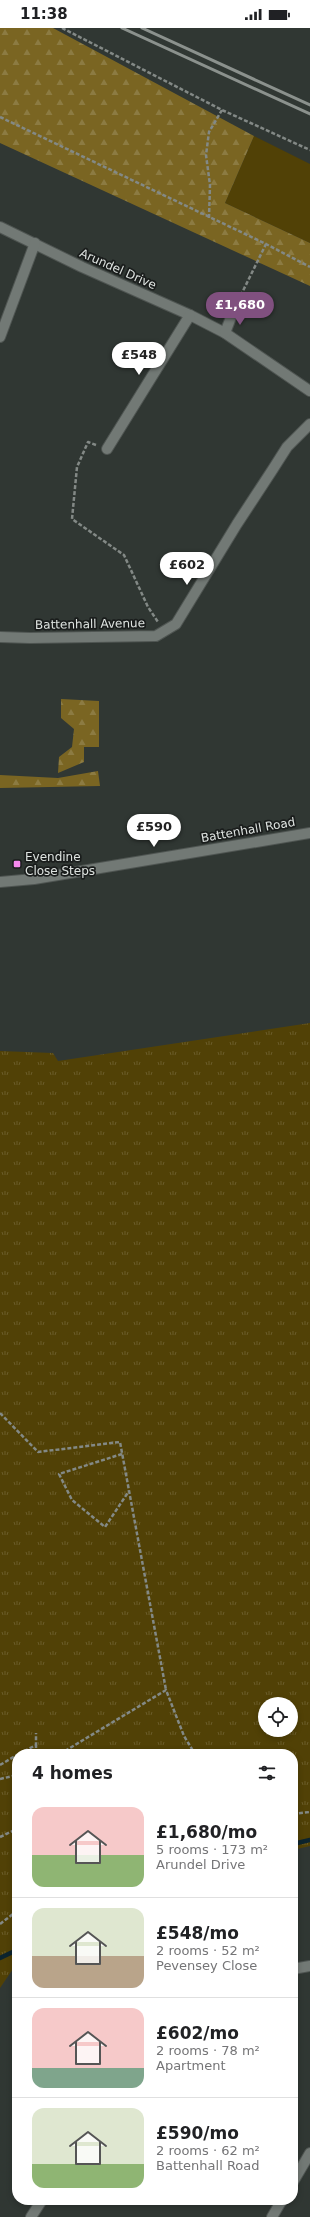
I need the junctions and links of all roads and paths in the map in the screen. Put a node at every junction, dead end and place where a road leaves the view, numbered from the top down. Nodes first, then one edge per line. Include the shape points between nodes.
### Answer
1 (62, 28) edge
2 (222, 110) junction
3 (0, 117) edge
4 (310, 150) edge
5 (210, 218) junction
6 (0, 227) edge
7 (35, 244) junction
8 (266, 244) junction
9 (310, 267) edge
10 (233, 312) joint
11 (190, 315) junction
12 (225, 333) junction
13 (0, 337) edge
14 (310, 391) edge
15 (310, 424) edge
16 (107, 449) joint
17 (156, 636) junction
18 (0, 637) edge
19 (310, 833) edge
20 (0, 882) edge
21 (0, 1413) edge
22 (122, 1454) junction
23 (129, 1491) junction
24 (166, 1690) junction
25 (36, 1733) dead end
26 (36, 1745) junction
27 (28, 1749) edge
28 (36, 1749) edge
29 (68, 1749) edge
30 (191, 1749) edge
31 (12, 1758) edge
32 (0, 1765) edge
33 (12, 1776) edge
34 (0, 1778) edge
35 (310, 1812) edge
36 (298, 1813) edge
37 (12, 1831) edge
38 (0, 1837) edge
39 (12, 1915) edge
40 (0, 1924) edge
41 (310, 1966) edge
42 (298, 1968) edge
43 (310, 2153) edge
44 (298, 2173) edge
45 (39, 2205) edge
46 (279, 2205) edge
47 (31, 2217) edge
48 (272, 2217) edge

1 - 2 path
2 - 4 path
2 - 5 path via 209,132 206,155 210,185
3 - 5 path
5 - 8 path
6 - 7 street, Arundel Drive
7 - 11 street, Arundel Drive
7 - 13 street
8 - 9 path
8 - 10 path
10 - 12 street
11 - 12 street, Arundel Drive
11 - 16 street
12 - 14 street, Arundel Drive
15 - 17 street, Battenhall Avenue via 287,447 176,624
16 - 17 path via 88,442 77,467 72,519 124,555 148,607 158,621
17 - 18 street, Battenhall Avenue
19 - 20 street, Battenhall Road via 34,879
21 - 22 path via 38,1452 120,1442
22 - 23 path
22 - 23 path via 59,1474 72,1500 104,1527
23 - 24 path
24 - 29 path
24 - 30 path
25 - 26 path
26 - 27 path
26 - 28 path
31 - 32 path
33 - 34 path
35 - 36 path
37 - 38 path
39 - 40 path
41 - 42 street
43 - 44 street
45 - 47 street
46 - 48 street

